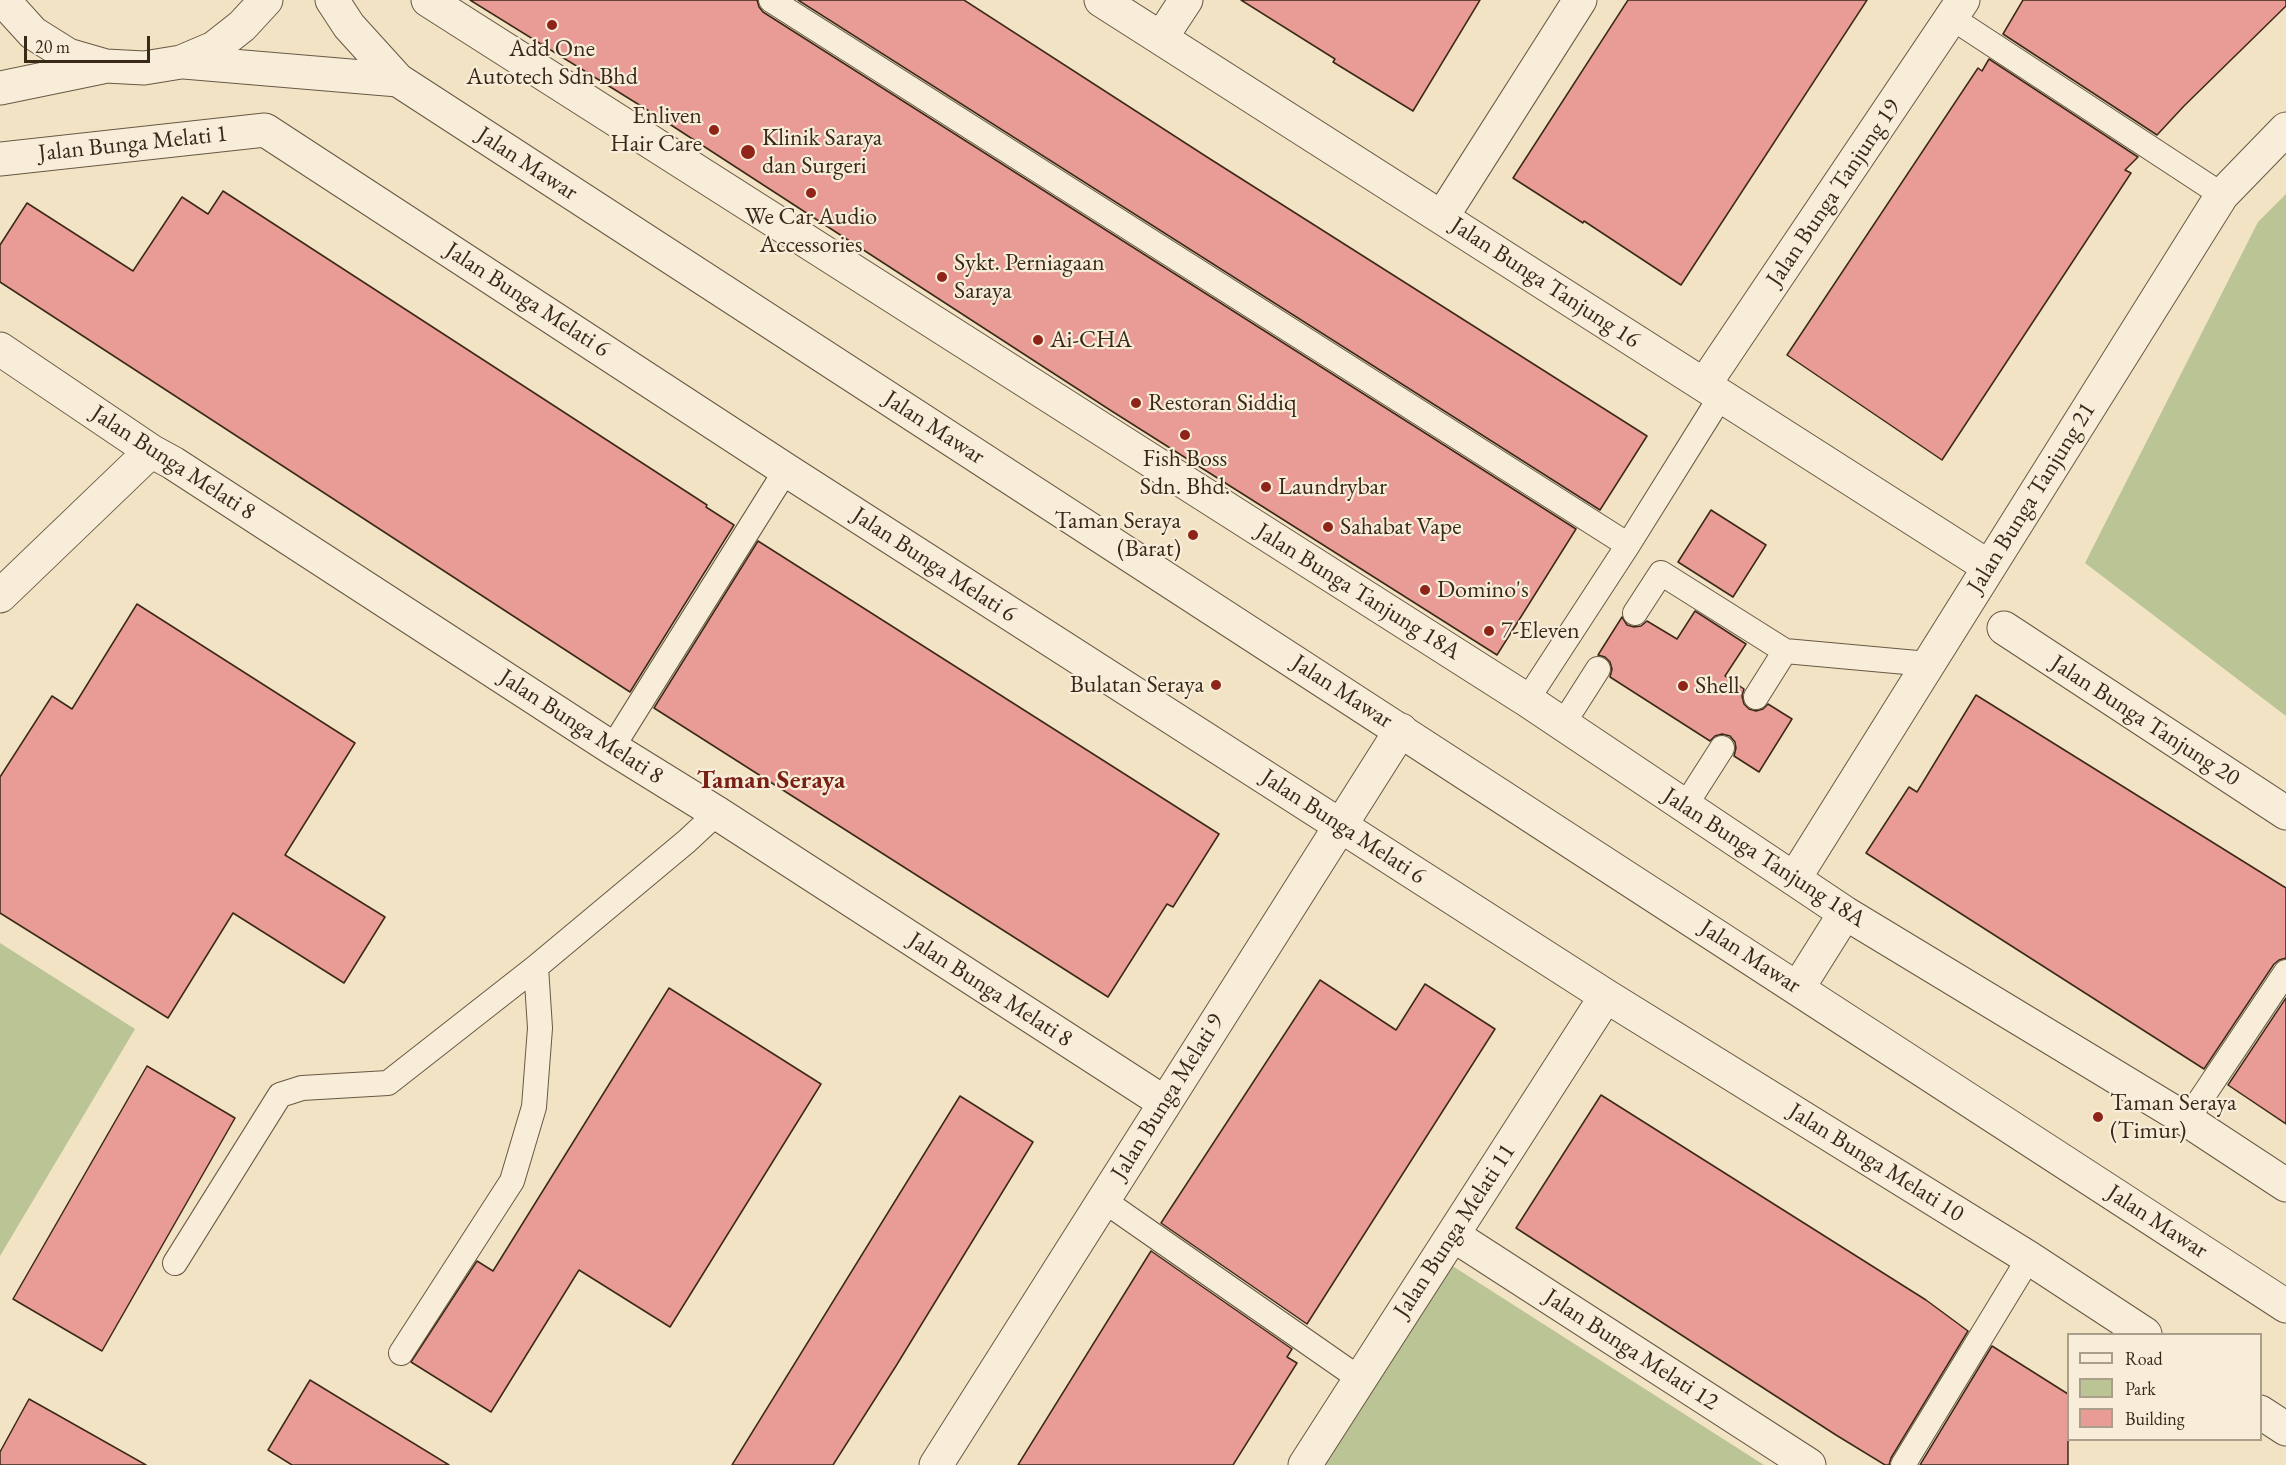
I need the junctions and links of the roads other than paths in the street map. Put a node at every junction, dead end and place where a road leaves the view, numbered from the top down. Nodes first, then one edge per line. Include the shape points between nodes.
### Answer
1 (3, 0) edge
2 (266, 0) edge
3 (332, 0) edge
4 (428, 0) edge
5 (771, 0) edge
6 (1101, 0) edge
7 (1186, 0) edge
8 (1580, 0) edge
9 (1957, 9) edge
10 (1161, 38) junction
11 (181, 62) junction
12 (106, 66) junction
13 (398, 80) junction
14 (0, 88) edge
15 (266, 129) joint
16 (2286, 129) edge
17 (0, 159) edge
18 (2222, 195) junction
19 (1442, 218) junction
20 (0, 349) edge
21 (1713, 390) junction
22 (152, 451) junction
23 (786, 470) junction
24 (1628, 545) junction
25 (1989, 567) junction
26 (0, 596) edge
27 (1635, 613) dead end
28 (2004, 628) dead end
29 (1785, 651) junction
30 (1928, 664) junction
31 (1598, 669) dead end
32 (1756, 697) dead end
33 (1527, 700) junction
34 (1563, 724) junction
35 (1401, 730) junction
36 (612, 748) junction
37 (1722, 748) dead end
38 (1685, 806) junction
39 (717, 813) junction
40 (2286, 813) edge
41 (1341, 825) junction
42 (1794, 879) junction
43 (1845, 913) junction
44 (536, 967) junction
45 (2286, 972) edge
46 (1798, 988) junction
47 (1606, 996) junction
48 (1165, 1104) junction
49 (2187, 1120) junction
50 (2286, 1185) edge
51 (1103, 1200) junction
52 (1453, 1234) junction
53 (2029, 1258) junction
54 (175, 1263) dead end
55 (2286, 1306) edge
56 (2142, 1333) edge
57 (401, 1353) dead end
58 (1360, 1379) junction
59 (2262, 1413) edge
60 (2286, 1428) edge
61 (936, 1465) edge
62 (1305, 1465) edge
63 (1809, 1465) edge
64 (1903, 1465) edge

1 - 12 street via 33,33 68,55
2 - 11 street via 242,27 214,48
3 - 13 street, Jalan Mawar via 349,26
4 - 33 street, Jalan Bunga Tanjung 18A
5 - 24 lane
6 - 10 street, Jalan Bunga Tanjung 16
7 - 10 street
8 - 19 street
9 - 18 lane
9 - 21 street, Jalan Bunga Tanjung 19
10 - 19 street, Jalan Bunga Tanjung 16
11 - 12 street via 144,68
11 - 13 street, Jalan Mawar
12 - 14 street
13 - 35 street, Jalan Mawar
15 - 17 street, Jalan Bunga Melati 1
15 - 23 street, Jalan Bunga Melati 6
16 - 18 street, Jalan Bunga Tanjung 21
18 - 25 street, Jalan Bunga Tanjung 21
19 - 21 street, Jalan Bunga Tanjung 16
20 - 22 street, Jalan Bunga Melati 8
21 - 24 lane
21 - 25 street, Jalan Bunga Tanjung 16
22 - 26 street
22 - 36 street, Jalan Bunga Melati 8
23 - 36 lane
23 - 41 street, Jalan Bunga Melati 6
24 - 33 lane
25 - 30 street, Jalan Bunga Tanjung 21
27 - 29 lane via 1660,573
28 - 40 street, Jalan Bunga Tanjung 20
29 - 30 lane
29 - 32 lane
30 - 42 street, Jalan Bunga Tanjung 21
31 - 34 lane
33 - 34 street, Jalan Bunga Tanjung 18A
34 - 38 street, Jalan Bunga Tanjung 18A
35 - 41 street, Jalan Bunga Melati 9
35 - 46 street, Jalan Mawar
36 - 39 street, Jalan Bunga Melati 8
37 - 38 lane
38 - 42 street, Jalan Bunga Tanjung 18A
39 - 44 lane
39 - 48 street, Jalan Bunga Melati 8
41 - 47 street, Jalan Bunga Melati 6
41 - 48 street, Jalan Bunga Melati 9
42 - 43 street, Jalan Bunga Tanjung 18A
43 - 46 street
43 - 49 street, Jalan Bunga Tanjung 18A
44 - 54 lane via 388,1083 302,1088 280,1095
44 - 57 lane via 540,1028 534,1107 512,1181
45 - 49 lane
46 - 55 street, Jalan Mawar
47 - 52 street, Jalan Bunga Melati 11
47 - 53 street, Jalan Bunga Melati 10
48 - 51 street, Jalan Bunga Melati 9
49 - 50 street, Jalan Bunga Tanjung 18A
51 - 58 lane
51 - 61 street, Jalan Bunga Melati 9
52 - 58 street, Jalan Bunga Melati 11
52 - 63 street, Jalan Bunga Melati 12
53 - 56 street, Jalan Bunga Melati 10
53 - 64 lane
58 - 62 street, Jalan Bunga Melati 11
59 - 60 street

